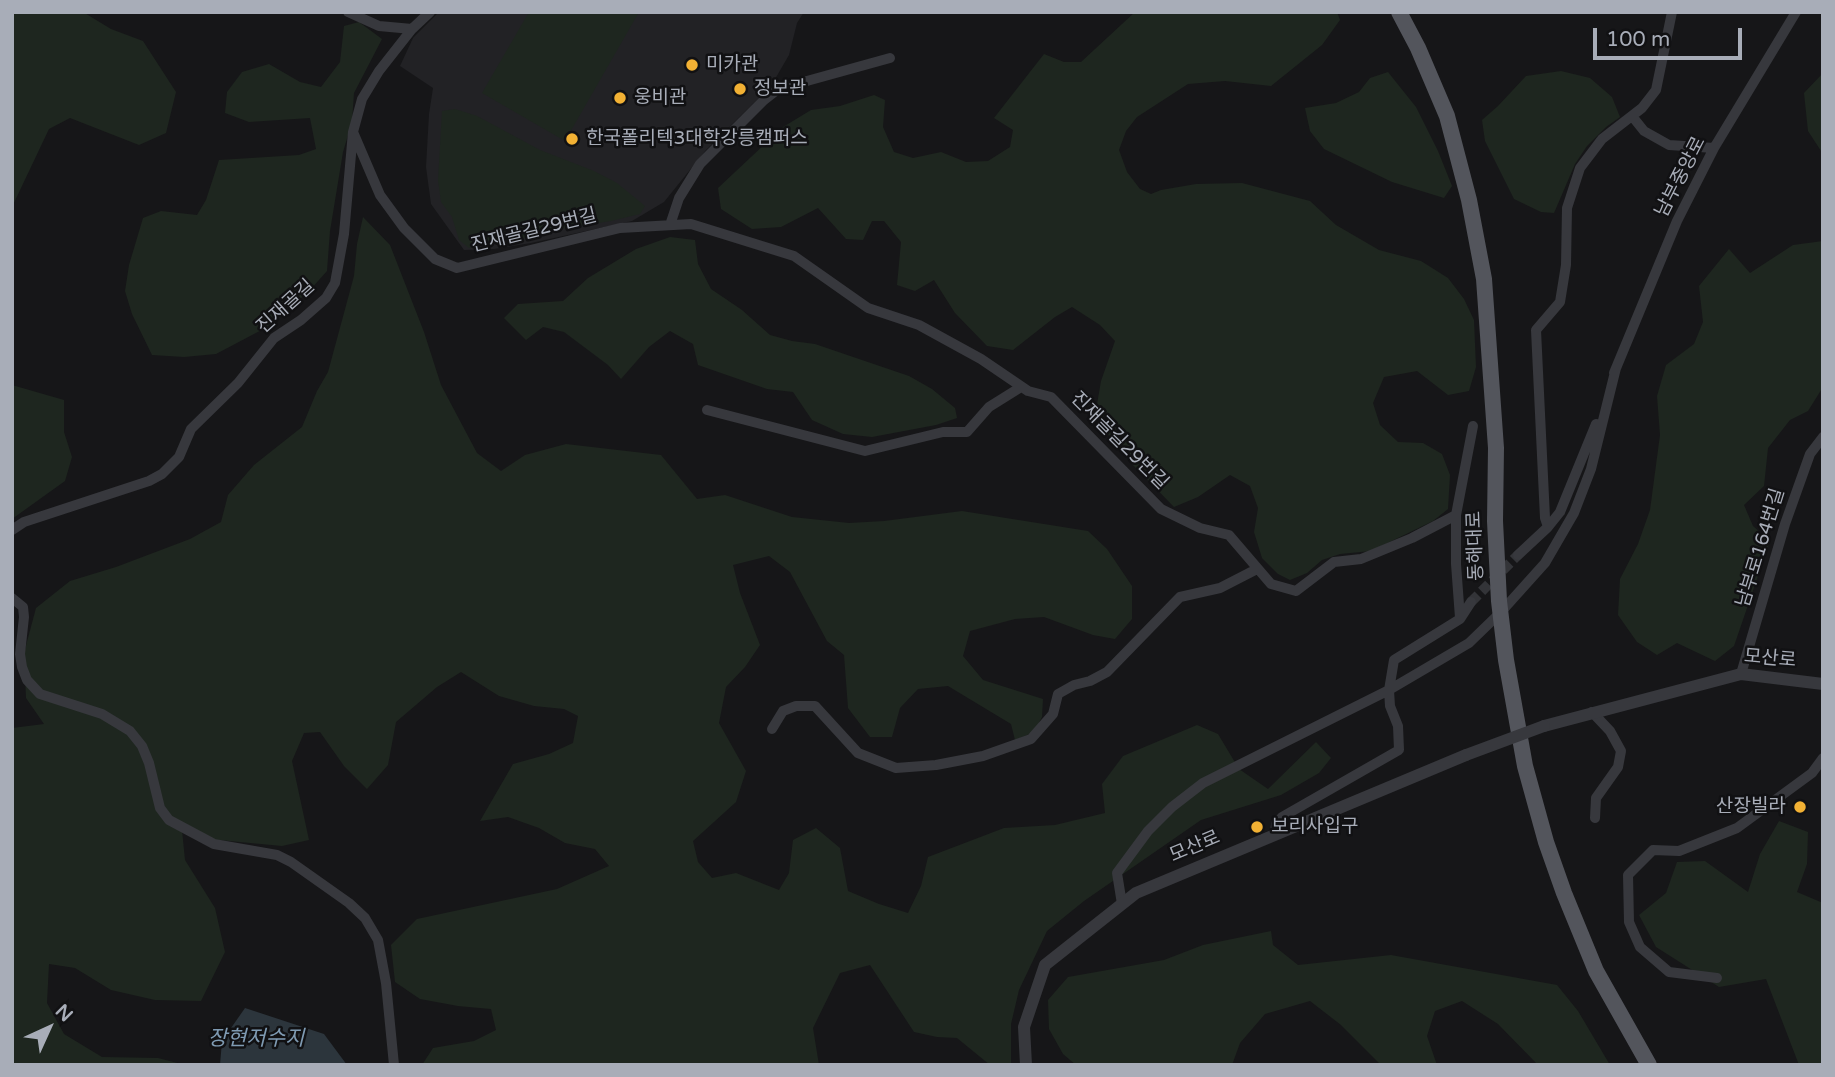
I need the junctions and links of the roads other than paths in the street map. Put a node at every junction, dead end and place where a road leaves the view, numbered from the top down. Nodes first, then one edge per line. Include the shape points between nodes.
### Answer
1 (348, 12) edge
2 (430, 12) edge
3 (1399, 12) edge
4 (1672, 12) edge
5 (1796, 12) edge
6 (412, 29) junction
7 (890, 58) dead end
8 (1632, 116) junction
9 (353, 132) junction
10 (1714, 148) junction
11 (670, 225) junction
12 (1616, 368) junction
13 (1021, 387) junction
14 (707, 410) dead end
15 (1473, 426) dead end
16 (1823, 437) edge
17 (1456, 515) junction
18 (1548, 527) junction
19 (12, 530) edge
20 (1518, 555) tunnel mouth
21 (1257, 569) junction
22 (12, 598) edge
23 (1471, 602) tunnel mouth
24 (1501, 612) junction
25 (1460, 619) junction
26 (1741, 674) junction
27 (1823, 684) edge
28 (1389, 690) junction
29 (1592, 712) junction
30 (772, 729) dead end
31 (1823, 758) edge
32 (1595, 818) dead end
33 (1275, 833) junction
34 (1122, 904) junction
35 (1717, 978) dead end
36 (394, 1065) edge
37 (1026, 1065) edge
38 (1649, 1065) edge

1 - 6 street via 379,26
2 - 6 street, 진재골길
3 - 24 main road, 동해대로 via 1447,116 1485,279
4 - 8 street via 1656,90
5 - 10 street, 남부중앙로
6 - 9 street, 진재골길 via 362,99
7 - 11 street via 778,89 700,164 679,198
8 - 10 street via 1644,131 1669,145
8 - 18 street via 1602,139 1580,168 1567,208 1560,302 1536,330
9 - 11 street, 진재골길29번길 via 380,195 404,228 435,259 457,268 620,228
9 - 19 street, 진재골길 via 344,234 335,283 326,298 274,338 238,383 191,429 179,457 162,474
10 - 12 street, 남부중앙로 via 1677,221
11 - 13 street, 진재골길29번길 via 691,224 794,256 868,308 919,325
12 - 18 street, 남부중앙로 via 1560,512
12 - 24 street, 남부중앙로 via 1591,469 1574,513 1545,563
13 - 14 street via 989,408 967,432 943,432 865,451
13 - 21 street, 진재골길29번길 via 1051,397 1161,509 1200,528 1229,535
15 - 17 street
16 - 26 street, 남부로164번길 via 1810,454 1785,524
17 - 21 street, 진재골길29번길 via 1361,559 1334,562 1296,591 1271,584
17 - 25 street
18 - 20 street, 남부중앙로
21 - 30 street via 1220,588 1180,597 1107,672 1058,694 1054,714 1031,740 983,756 896,768 858,754 815,706 783,711
22 - 36 street via 23,607 20,653 27,680 40,694 102,714 130,731 142,746 160,808 169,820 214,844 277,855 349,902 365,918 378,940
23 - 25 street
24 - 28 street, 남부중앙로 via 1469,643
24 - 38 main road, 동해대로 via 1525,766 1546,842 1596,971
25 - 28 street via 1394,660
26 - 27 street, 모산로
26 - 29 street, 모산로
28 - 33 street via 1399,750 1282,817
28 - 34 street, 남부중앙로 via 1203,783 1172,807 1117,873
29 - 32 street via 1621,751 1618,767 1596,798
29 - 33 street, 모산로, bridge via 1466,755
31 - 35 street via 1812,773 1737,828 1679,851 1653,850 1628,875 1629,922 1640,947 1669,972
33 - 34 street, 모산로 via 1136,893
34 - 37 street, 모산로 via 1045,965 1024,1027

